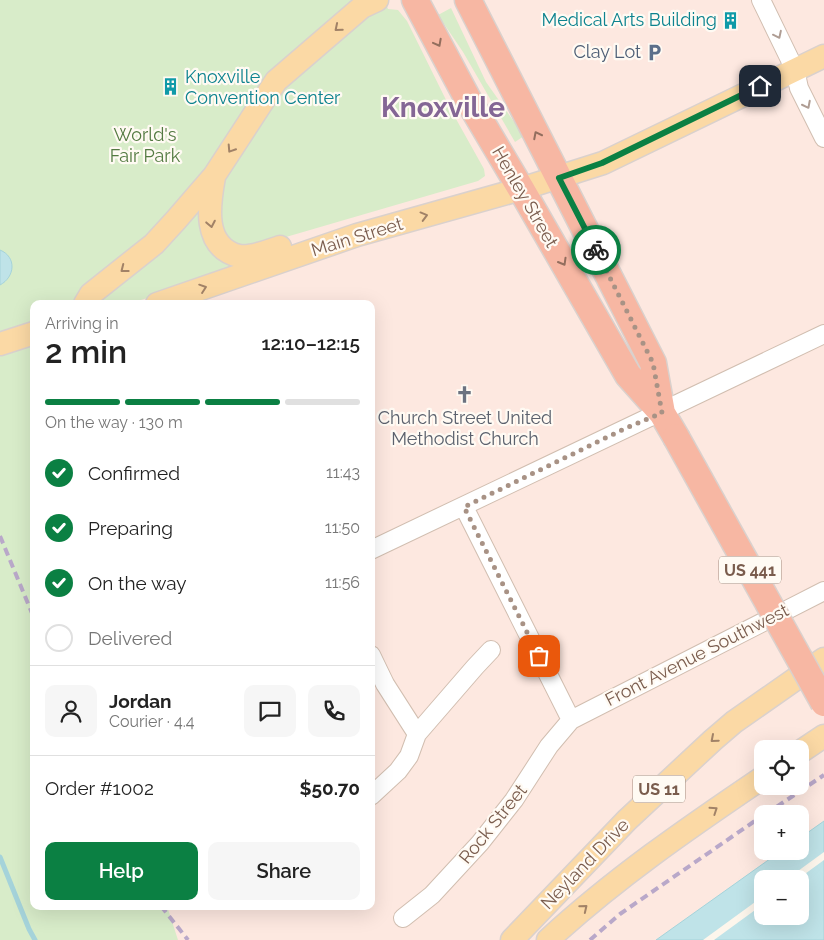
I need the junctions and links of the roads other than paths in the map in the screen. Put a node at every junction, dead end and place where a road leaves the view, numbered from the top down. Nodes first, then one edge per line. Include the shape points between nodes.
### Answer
1 (377, 0) edge
2 (415, 0) edge
3 (468, 0) edge
4 (761, 0) edge
5 (824, 56) edge
6 (794, 70) junction
7 (824, 138) edge
8 (214, 176) junction
9 (559, 178) junction
10 (521, 190) junction
11 (357, 235) junction
12 (87, 300) edge
13 (169, 300) edge
14 (30, 334) edge
15 (824, 334) edge
16 (0, 344) edge
17 (662, 413) junction
18 (464, 507) junction
19 (375, 548) edge
20 (824, 591) edge
21 (824, 641) edge
22 (491, 650) dead end
23 (824, 659) edge
24 (375, 663) edge
25 (824, 703) edge
26 (571, 720) junction
27 (734, 722) junction
28 (417, 734) junction
29 (824, 736) edge
30 (809, 746) edge
31 (754, 783) edge
32 (375, 792) edge
33 (403, 918) dead end
34 (512, 940) edge
35 (548, 940) edge

1 -> 8 main road via 362,7 276,81
2 -> 10 highway, Henley Street
9 -> 3 highway, Henley Street / US 441
4 -> 6 street
5 - 6 main road, Main Street
6 -> 7 street via 799,88
6 - 9 main road, Main Street via 602,163
8 -> 11 main road via 209,204 210,227 223,248 240,256 324,235
8 -> 12 main road via 154,244
9 - 10 main road, Main Street
9 - 17 highway, Henley Street / US 441 via 653,363
11 -> 10 main road, Main Street
10 -> 17 highway, Henley Street via 628,375
13 -> 11 main road, Main Street
14 - 16 main road
15 - 17 street
17 - 18 street
17 - 25 highway, Henley Street / US 441, bridge
18 - 19 street
18 - 26 street
20 - 26 street, Front Avenue Southwest
21 - 27 main road via 774,678
22 - 28 street
23 - 27 main road, Neyland Drive / US 11
24 - 28 street
26 - 33 street, Rock Street via 480,843 432,895
27 -> 34 main road, Neyland Drive / US 11 via 627,820
28 - 32 street via 398,771
29 - 30 main road
35 -> 31 main road, Neyland Drive / US 11 via 640,863

